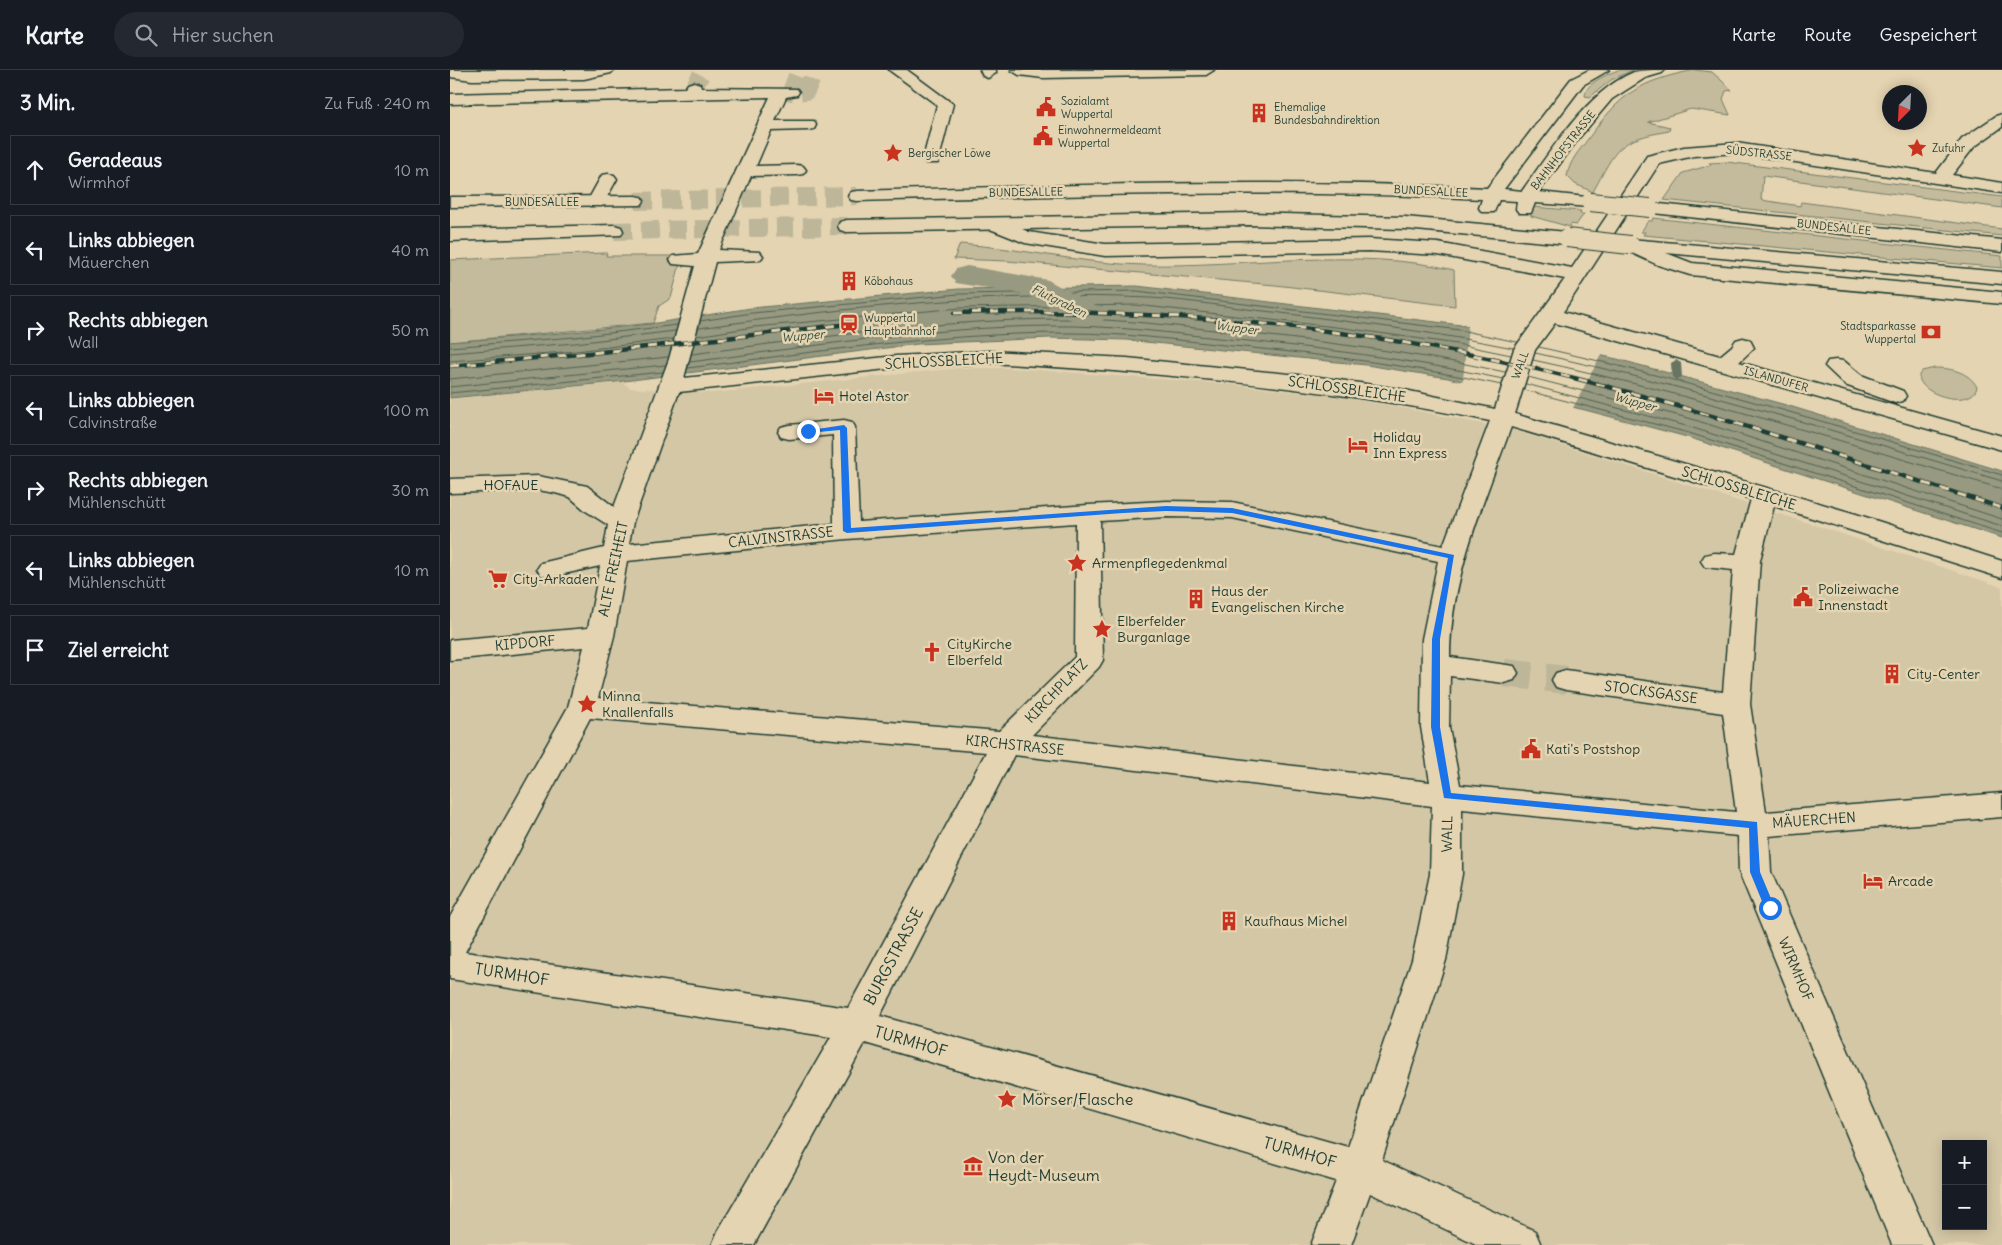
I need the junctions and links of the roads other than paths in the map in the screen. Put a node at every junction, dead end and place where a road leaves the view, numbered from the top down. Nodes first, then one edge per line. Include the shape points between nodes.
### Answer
1 (606, 70) edge
2 (897, 70) edge
3 (1019, 70) edge
4 (1206, 70) edge
5 (1601, 70) edge
6 (1657, 70) edge
7 (450, 72) edge
8 (456, 98) edge
9 (2002, 119) edge
10 (808, 125) dead end
11 (765, 126) junction
12 (1982, 134) junction
13 (2002, 134) edge
14 (2002, 141) edge
15 (1968, 143) junction
16 (932, 159) dead end
17 (797, 170) dead end
18 (745, 171) junction
19 (1941, 178) junction
20 (608, 179) dead end
21 (2002, 188) edge
22 (1492, 194) junction
23 (857, 196) tunnel mouth
24 (1527, 196) junction
25 (635, 200) tunnel mouth
26 (450, 202) edge
27 (596, 202) junction
28 (992, 223) junction
29 (848, 226) tunnel mouth
30 (1484, 230) junction
31 (614, 231) tunnel mouth
32 (1521, 233) junction
33 (450, 235) edge
34 (1630, 245) junction
35 (2002, 246) edge
36 (753, 256) dead end
37 (706, 258) junction
38 (680, 260) dead end
39 (1578, 274) junction
40 (2002, 278) edge
41 (2002, 298) edge
42 (1546, 321) junction
43 (1742, 344) dead end
44 (1723, 364) junction
45 (1836, 366) dead end
46 (671, 384) junction
47 (1504, 412) junction
48 (789, 432) dead end
49 (1994, 441) edge
50 (450, 486) edge
51 (1764, 495) junction
52 (1088, 513) junction
53 (621, 522) junction
54 (847, 531) junction
55 (615, 554) junction
56 (1452, 556) junction
57 (1747, 560) junction
58 (1714, 561) dead end
59 (550, 569) dead end
60 (2002, 570) edge
61 (600, 636) junction
62 (450, 650) edge
63 (1436, 665) junction
64 (1504, 674) tunnel mouth
65 (1566, 680) tunnel mouth
66 (1736, 704) junction
67 (582, 707) junction
68 (1006, 743) junction
69 (1447, 796) junction
70 (2002, 805) edge
71 (1753, 825) junction
72 (450, 948) edge
73 (450, 964) edge
74 (857, 1025) junction
75 (1360, 1169) junction
76 (732, 1245) edge
77 (1331, 1245) edge
78 (1521, 1245) edge
79 (1912, 1245) edge

1 - 7 street via 584,74 472,75
2 - 16 street via 945,104
3 - 4 street via 1043,73
5 - 22 street via 1577,82
6 - 24 street, BAHNHOFSTRASSE via 1639,75 1606,96 1572,134
8 - 11 street, ALTE FREIHEIT via 692,90 785,92
9 - 12 street
10 - 11 street
11 - 18 street, ALTE FREIHEIT
12 - 13 street
12 - 15 street
14 - 15 street
15 - 19 street
17 - 18 street
18 - 37 street, ALTE FREIHEIT
19 - 21 street, SÜDSTRASSE
19 - 39 street, SÜDSTRASSE via 1736,148 1679,151 1653,160
20 - 27 street
22 - 23 street, BUNDESALLEE via 1369,187 1237,186
22 - 24 street, BUNDESALLEE
22 - 30 street
24 - 32 street, BAHNHOFSTRASSE
24 - 35 street, BUNDESALLEE, bridge
25 - 27 street, BUNDESALLEE
26 - 27 street, BUNDESALLEE
28 - 29 street
28 - 30 street via 1249,219 1405,223
28 - 39 street via 1025,237 1105,250 1388,246 1475,254
30 - 32 street
31 - 33 street
32 - 34 street, bridge
34 - 40 street
34 - 41 street via 1690,269
36 - 37 street
37 - 38 street
37 - 46 street, ALTE FREIHEIT
39 - 42 street
42 - 44 street, ISLANDUFER
42 - 47 street, WALL via 1525,349
43 - 44 street via 1743,348
44 - 49 street, ISLANDUFER
45 - 49 street via 1853,380 1945,413
46 - 47 street, SCHLOSSBLEICHE via 896,362 1033,358 1127,364 1319,384
46 - 53 street, ALTE FREIHEIT
47 - 51 street, SCHLOSSBLEICHE
47 - 56 street, WALL
48 - 54 street via 844,428
50 - 53 street, HOFAUE via 538,483 555,486 578,491
51 - 57 street, WIRMHOF
51 - 60 street, SCHLOSSBLEICHE
52 - 54 street, CALVINSTRASSE
52 - 56 street, CALVINSTRASSE via 1232,510
52 - 68 street, KIRCHPLATZ via 1089,660
53 - 55 street, ALTE FREIHEIT
54 - 55 street, CALVINSTRASSE
55 - 59 street, CALVINSTRASSE
55 - 61 street, ALTE FREIHEIT
56 - 63 street, WALL via 1436,639
57 - 58 street
57 - 66 street, WIRMHOF
61 - 62 street, KIPDORF
61 - 67 street, ALTE FREIHEIT
63 - 64 street
63 - 69 street, WALL via 1435,727
65 - 66 street, STOCKSGASSE
66 - 71 street, WIRMHOF
67 - 68 street, KIRCHSTRASSE
67 - 72 street, ALTE FREIHEIT
68 - 69 street, KIRCHSTRASSE
68 - 74 street, BURGSTRASSE
69 - 71 street, MÄUERCHEN
69 - 75 street, WALL via 1446,874 1430,960
70 - 71 street, MÄUERCHEN
71 - 79 street, WIRMHOF via 1755,872
73 - 74 street, TURMHOF
74 - 75 street, TURMHOF
74 - 76 street, BURGSTRASSE
75 - 77 street, WALL
75 - 78 street, TURMHOF

